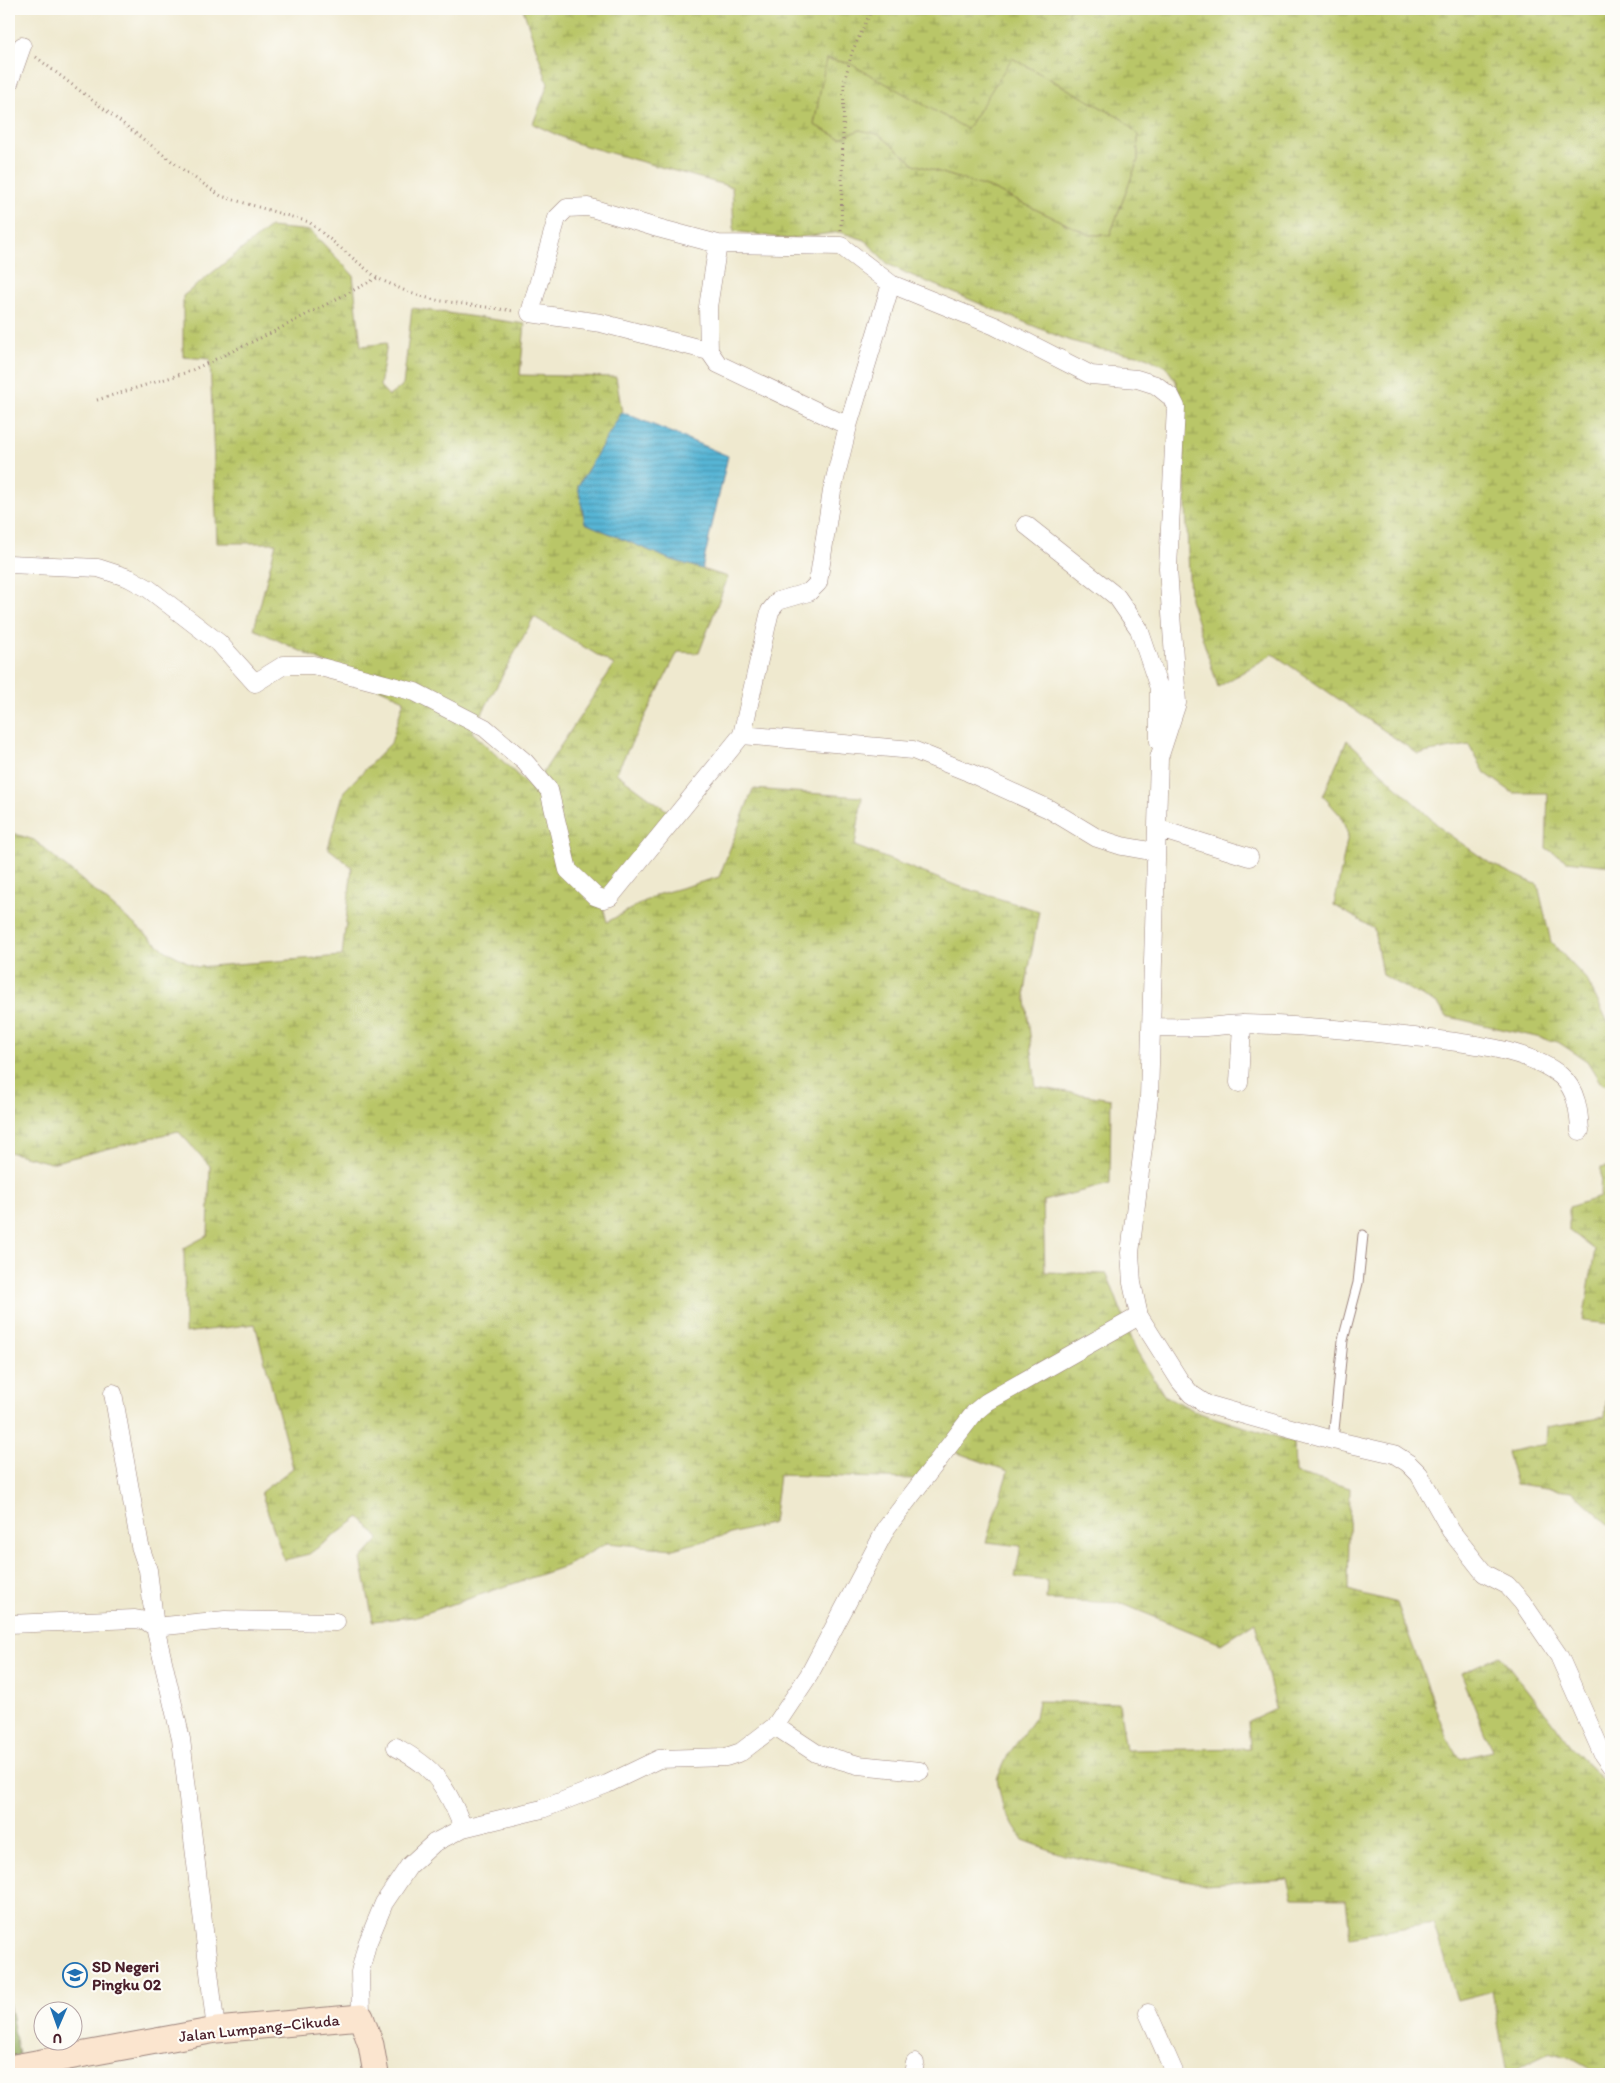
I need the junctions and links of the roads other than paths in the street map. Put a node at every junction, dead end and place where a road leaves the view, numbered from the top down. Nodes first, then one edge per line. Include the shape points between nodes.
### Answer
1 (22, 46) road end
2 (9, 83) edge
3 (718, 244) junction
4 (891, 284) junction
5 (709, 351) junction
6 (848, 426) junction
7 (1026, 525) dead end
8 (9, 564) edge
9 (742, 735) junction
10 (1159, 758) junction
11 (1159, 829) junction
12 (1156, 852) junction
13 (1249, 856) dead end
14 (1242, 1024) junction
15 (1153, 1027) junction
16 (1239, 1083) dead end
17 (1580, 1132) dead end
18 (1363, 1235) dead end
19 (1139, 1316) junction
20 (113, 1393) dead end
21 (1333, 1440) junction
22 (336, 1622) dead end
23 (9, 1624) edge
24 (155, 1627) junction
25 (775, 1726) junction
26 (396, 1747) dead end
27 (1611, 1766) edge
28 (920, 1771) dead end
29 (462, 1828) junction
30 (1148, 2013) dead end
31 (362, 2017) junction
32 (216, 2030) junction
33 (9, 2068) edge
34 (376, 2074) edge
35 (1175, 2074) edge

1 - 2 street
3 - 4 street via 841,246
3 - 5 street via 708,307
3 - 5 street via 588,206 567,208 557,218 530,313 601,323
4 - 6 street
4 - 10 street via 995,326 1091,375 1137,379 1156,385 1171,397 1176,407 1168,568 1177,703
5 - 6 street via 718,364
6 - 9 street via 832,491 818,584 810,592 778,601 770,611
7 - 10 street via 1118,597 1139,629 1159,688
8 - 9 street via 98,568 129,578 149,589 219,643 255,683 284,665 313,665 416,692 485,728 524,762 549,790 568,870 595,896 603,899 610,897
9 - 12 street via 913,750 1049,809 1098,838
10 - 11 street
11 - 12 street
11 - 13 street
12 - 15 street
14 - 15 street
14 - 16 street
14 - 17 street via 1332,1028 1465,1044 1518,1055 1544,1065 1561,1076 1572,1089
15 - 19 street via 1150,1098 1130,1253
18 - 21 lane via 1358,1283 1344,1340
19 - 21 street via 1180,1381 1206,1404
19 - 25 street via 975,1412 887,1527 809,1675
20 - 24 street via 140,1546 148,1570
21 - 27 street via 1394,1454 1419,1474 1451,1531 1484,1573 1507,1585 1522,1602 1559,1656
22 - 24 street via 225,1620
23 - 24 street via 135,1619
24 - 32 street via 181,1739
25 - 28 street via 816,1753 858,1765
25 - 29 street via 741,1752 726,1757 659,1759 607,1784 542,1808
26 - 29 street via 426,1767 438,1780
29 - 31 street via 434,1843 409,1866 384,1903 367,1944 360,1972
30 - 35 street
31 - 32 street, Jalan Lumpang–Cikuda
31 - 34 street, Jalan Lumpang–Cikuda
32 - 33 street, Jalan Lumpang–Cikuda

